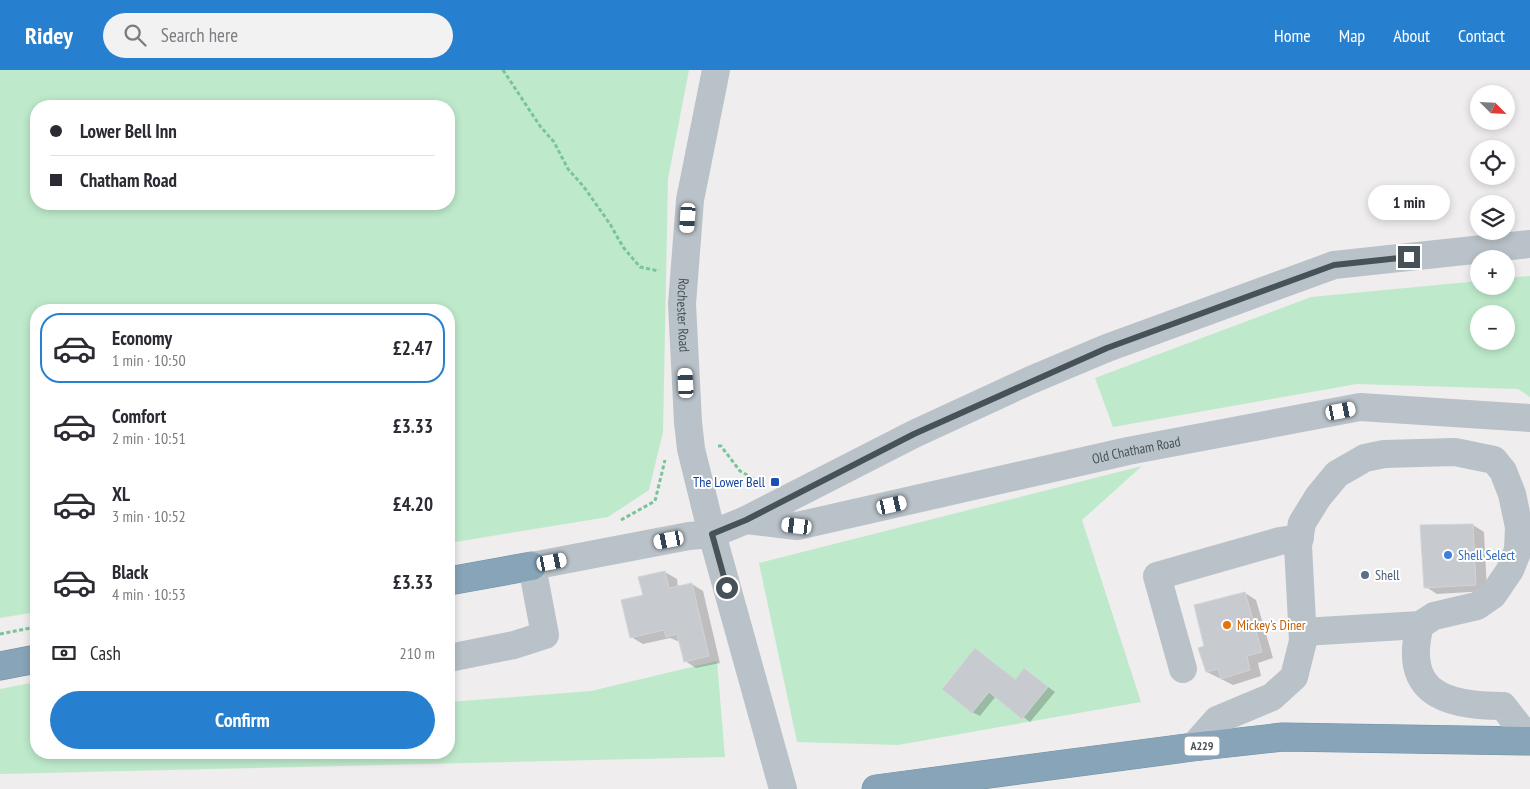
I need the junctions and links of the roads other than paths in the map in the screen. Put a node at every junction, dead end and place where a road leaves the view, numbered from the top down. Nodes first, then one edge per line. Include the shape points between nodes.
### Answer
1 (716, 70) edge
2 (1530, 244) edge
3 (1481, 414) junction
4 (1530, 418) edge
5 (1440, 453) junction
6 (746, 520) junction
7 (712, 534) junction
8 (1300, 538) junction
9 (532, 566) junction
10 (455, 580) edge
11 (1420, 625) junction
12 (1303, 632) junction
13 (455, 657) edge
14 (30, 661) edge
15 (0, 666) edge
16 (1183, 669) dead end
17 (1530, 741) edge
18 (1193, 747) junction
19 (783, 789) edge
20 (876, 789) edge

1 - 7 street, Rochester Road via 690,200 682,304 690,449
2 - 6 street via 1334,265 1098,352 914,434
3 - 4 street, Old Chatham Road
3 - 5 street
3 - 6 street, Old Chatham Road via 1360,407 1128,450 797,526
5 - 8 street via 1365,458 1337,474 1318,496 1302,523
5 - 11 street via 1475,455 1494,460 1512,494 1519,527 1518,550 1510,570 1493,595 1477,606 1434,616
6 - 7 street
7 - 9 street
7 - 19 street, Rochester Road
8 - 12 street
8 - 16 street via 1157,576
9 - 10 highway
9 - 13 street via 545,635 514,646
11 - 12 street
11 - 17 street via 1414,645 1418,670 1434,694 1456,702 1502,706
12 - 18 street via 1294,677 1283,690 1261,703 1216,720
14 - 15 highway
17 - 18 highway, A229 via 1283,737
18 - 20 highway, A229

